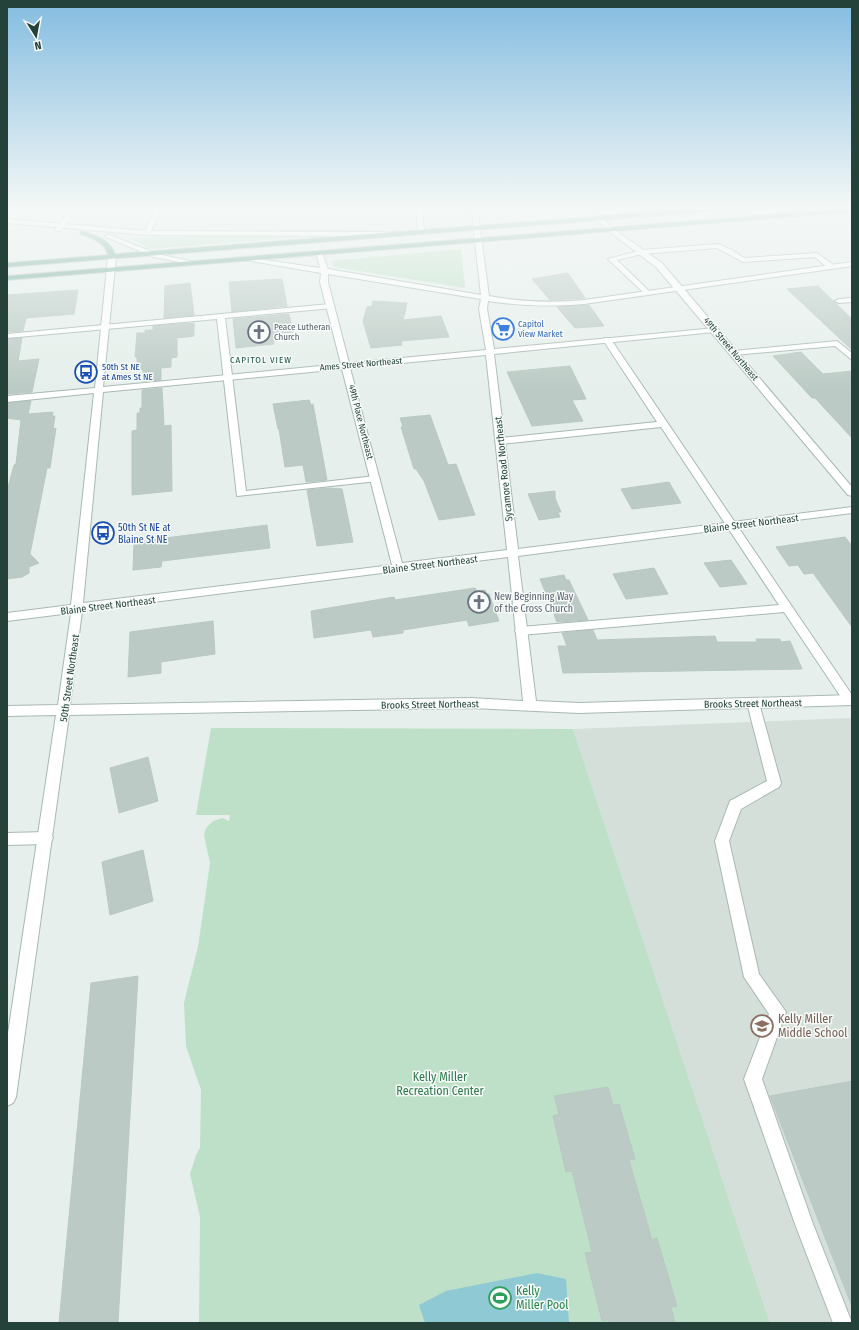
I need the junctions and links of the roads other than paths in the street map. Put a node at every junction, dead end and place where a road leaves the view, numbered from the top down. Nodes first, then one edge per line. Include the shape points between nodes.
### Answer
1 (123, 268) edge
2 (303, 268) edge
3 (324, 268) edge
4 (482, 268) edge
5 (621, 268) edge
6 (662, 268) edge
7 (824, 268) edge
8 (110, 269) junction
9 (325, 272) junction
10 (7, 278) edge
11 (680, 288) junction
12 (646, 293) junction
13 (485, 298) junction
14 (852, 300) edge
15 (839, 301) dead end
16 (330, 306) junction
17 (222, 316) junction
18 (105, 327) junction
19 (715, 330) junction
20 (7, 336) edge
21 (607, 340) junction
22 (490, 352) junction
23 (734, 353) junction
24 (852, 358) edge
25 (347, 366) junction
26 (228, 377) junction
27 (99, 390) junction
28 (7, 398) edge
29 (663, 424) junction
30 (500, 441) junction
31 (375, 479) junction
32 (852, 493) edge
33 (852, 510) edge
34 (730, 526) junction
35 (512, 554) junction
36 (398, 568) junction
37 (786, 608) junction
38 (77, 609) junction
39 (7, 618) edge
40 (521, 631) junction
41 (851, 700) edge
42 (753, 703) junction
43 (530, 705) junction
44 (65, 710) junction
45 (7, 711) edge
46 (46, 838) junction
47 (7, 839) edge
48 (7, 1097) edge
49 (843, 1323) edge

1 - 8 main road
2 - 9 street
3 - 9 street, 49th Place Northeast
4 - 13 street, Sycamore Road Northeast
5 - 12 street
6 - 11 street, 49th Street Northeast
7 - 11 street
8 - 10 main road
8 - 18 street, 50th Street Northeast
9 - 13 street
9 - 16 street, 49th Place Northeast via 324,282
11 - 12 street
11 - 19 street, 49th Street Northeast
12 - 13 street via 548,305
13 - 22 street, Sycamore Road Northeast via 483,309
14 - 15 street
16 - 17 street
16 - 25 street, 49th Place Northeast
17 - 18 street
17 - 26 street
18 - 20 street
18 - 27 street, 50th Street Northeast
19 - 21 street, Ames Street Northeast
19 - 23 street, 49th Street Northeast
21 - 22 street, Ames Street Northeast
21 - 29 street
22 - 25 street, Ames Street Northeast
22 - 30 street, Sycamore Road Northeast
23 - 24 street via 837,343
23 - 32 street, 49th Street Northeast
25 - 26 street, Ames Street Northeast
25 - 31 street, 49th Place Northeast
26 - 27 street, Ames Street Northeast
26 - 31 street via 241,494
27 - 28 street, Ames Street Northeast
27 - 38 street, 50th Street Northeast
29 - 30 street
29 - 34 street
30 - 35 street, Sycamore Road Northeast
31 - 36 street, 49th Place Northeast
33 - 34 street, Blaine Street Northeast
34 - 35 street, Blaine Street Northeast
34 - 37 street
35 - 36 street, Blaine Street Northeast
35 - 40 street, Sycamore Road Northeast
36 - 38 street, Blaine Street Northeast
37 - 40 street
37 - 41 street
38 - 39 street, Blaine Street Northeast
38 - 44 street, 50th Street Northeast
40 - 43 street, Sycamore Road Northeast
41 - 42 street, Brooks Street Northeast
42 - 43 street, Brooks Street Northeast via 578,708
42 - 49 street via 774,783 735,805 722,841 752,977 778,1012 753,1079 804,1224
43 - 44 street, Brooks Street Northeast via 471,703
44 - 45 street, Brooks Street Northeast
44 - 46 street, 50th Street Northeast
46 - 47 street
46 - 48 street, 50th Street Northeast

